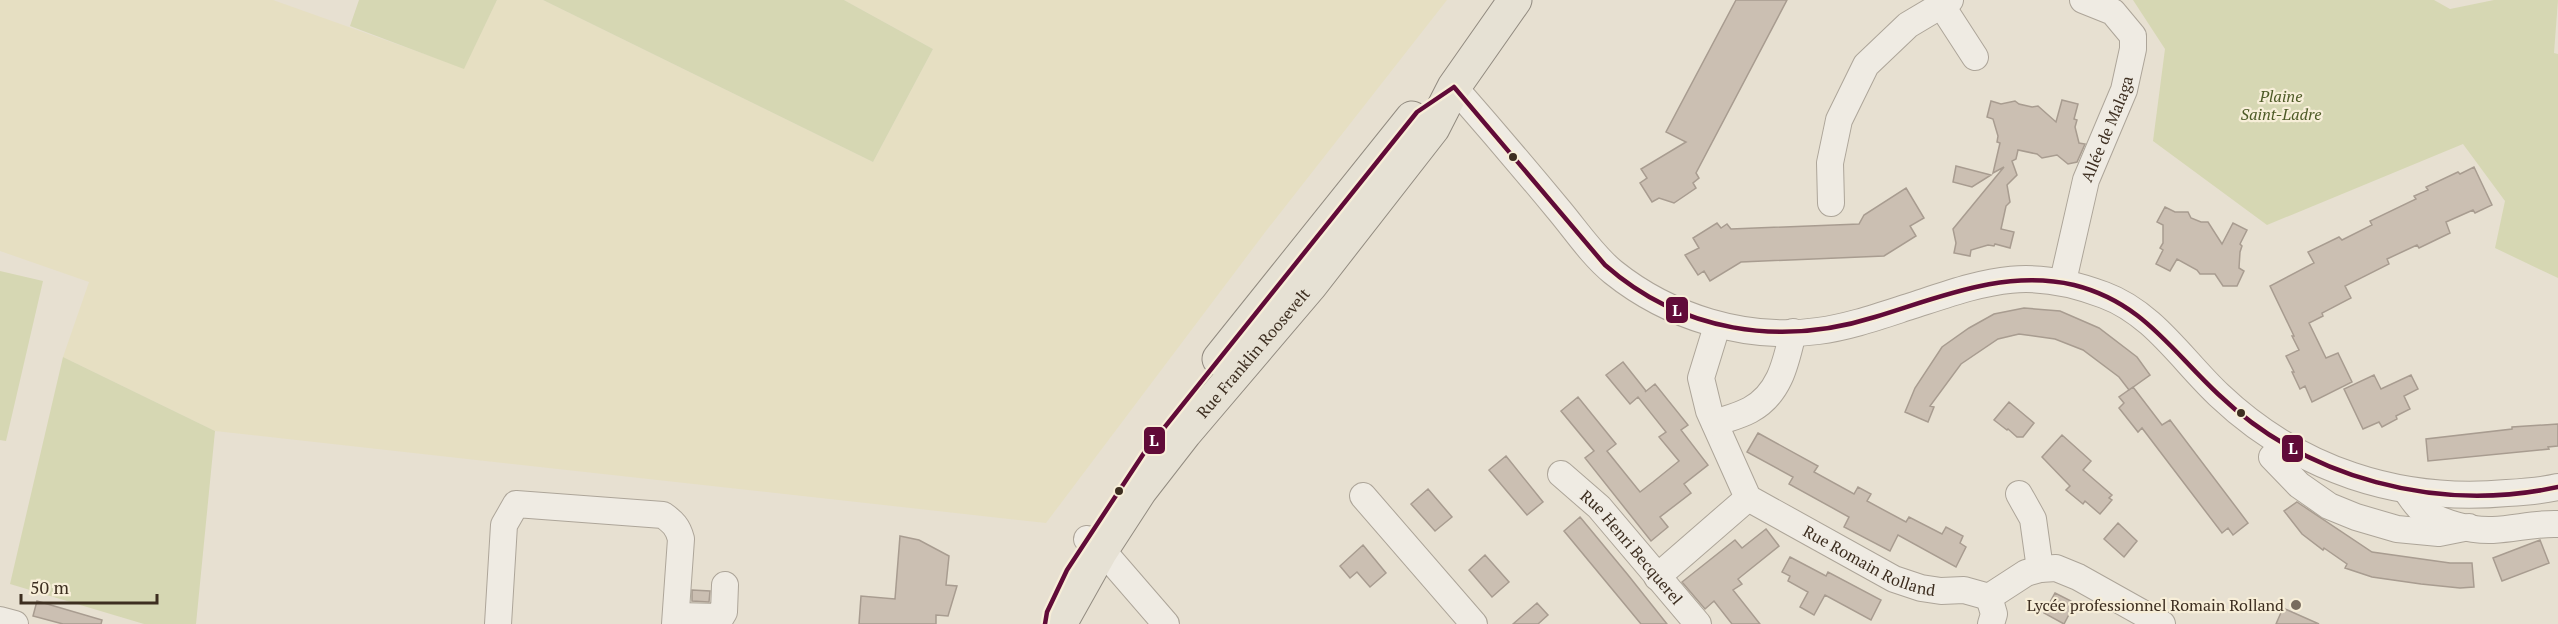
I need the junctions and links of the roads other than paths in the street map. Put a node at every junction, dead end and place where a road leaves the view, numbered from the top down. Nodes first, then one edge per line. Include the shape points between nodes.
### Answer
1 (1515, 0) edge
2 (2083, 0) edge
3 (1943, 2) edge
4 (1975, 57) dead end
5 (1454, 87) junction
6 (1831, 203) dead end
7 (2063, 281) junction
8 (1717, 326) junction
9 (1793, 332) junction
10 (1715, 423) junction
11 (2272, 457) dead end
12 (1561, 474) dead end
13 (2558, 487) edge
14 (2407, 492) junction
15 (2019, 494) dead end
16 (1363, 496) dead end
17 (1748, 498) junction
18 (2558, 524) edge
19 (2469, 527) junction
20 (1094, 545) junction
21 (2040, 569) junction
22 (1657, 577) junction
23 (725, 585) dead end
24 (1989, 597) junction
25 (0, 620) edge
26 (675, 620) edge
27 (15, 624) edge
28 (498, 624) edge
29 (1045, 624) edge
30 (1060, 624) edge
31 (1166, 624) edge
32 (1474, 624) edge
33 (1698, 624) edge
34 (1991, 624) edge
35 (2162, 624) edge

1 - 5 main road, Rue Franklin Roosevelt
2 - 7 street, Allée de Malaga via 2113,12 2133,36 2133,49 2124,90 2086,180
3 - 4 street
3 - 6 street via 1908,25 1866,65 1839,120 1830,163
5 - 8 street via 1612,271 1652,297
5 - 20 main road, Rue Franklin Roosevelt via 1417,112 1144,453
7 - 9 street via 2017,277 1975,285 1858,323 1816,332
7 - 14 street via 2107,296 2145,318 2218,395 2285,446 2317,463
8 - 9 street
8 - 10 street via 1701,378
9 - 10 street via 1784,371 1769,396 1750,411
10 - 17 street
11 - 19 street via 2299,485 2329,506 2356,517 2397,529 2439,533
12 - 22 street, Rue Henri Becquerel via 1599,507
13 - 14 street via 2478,496
14 - 19 street via 2420,509
15 - 21 street via 2033,519
16 - 32 street
17 - 22 street
17 - 24 street, Rue Romain Rolland via 1894,579 1921,588 1964,590
18 - 19 street via 2492,530
20 - 29 main road, Rue Franklin Roosevelt via 1067,570
20 - 30 main road, Rue Franklin Roosevelt
20 - 31 street
21 - 24 street via 2026,573
21 - 35 street via 2056,568
22 - 33 street, Rue Henri Becquerel
23 - 26 street via 722,617
24 - 34 street via 1994,614
25 - 27 street
26 - 28 street via 681,538 671,520 663,515 516,504 504,525

